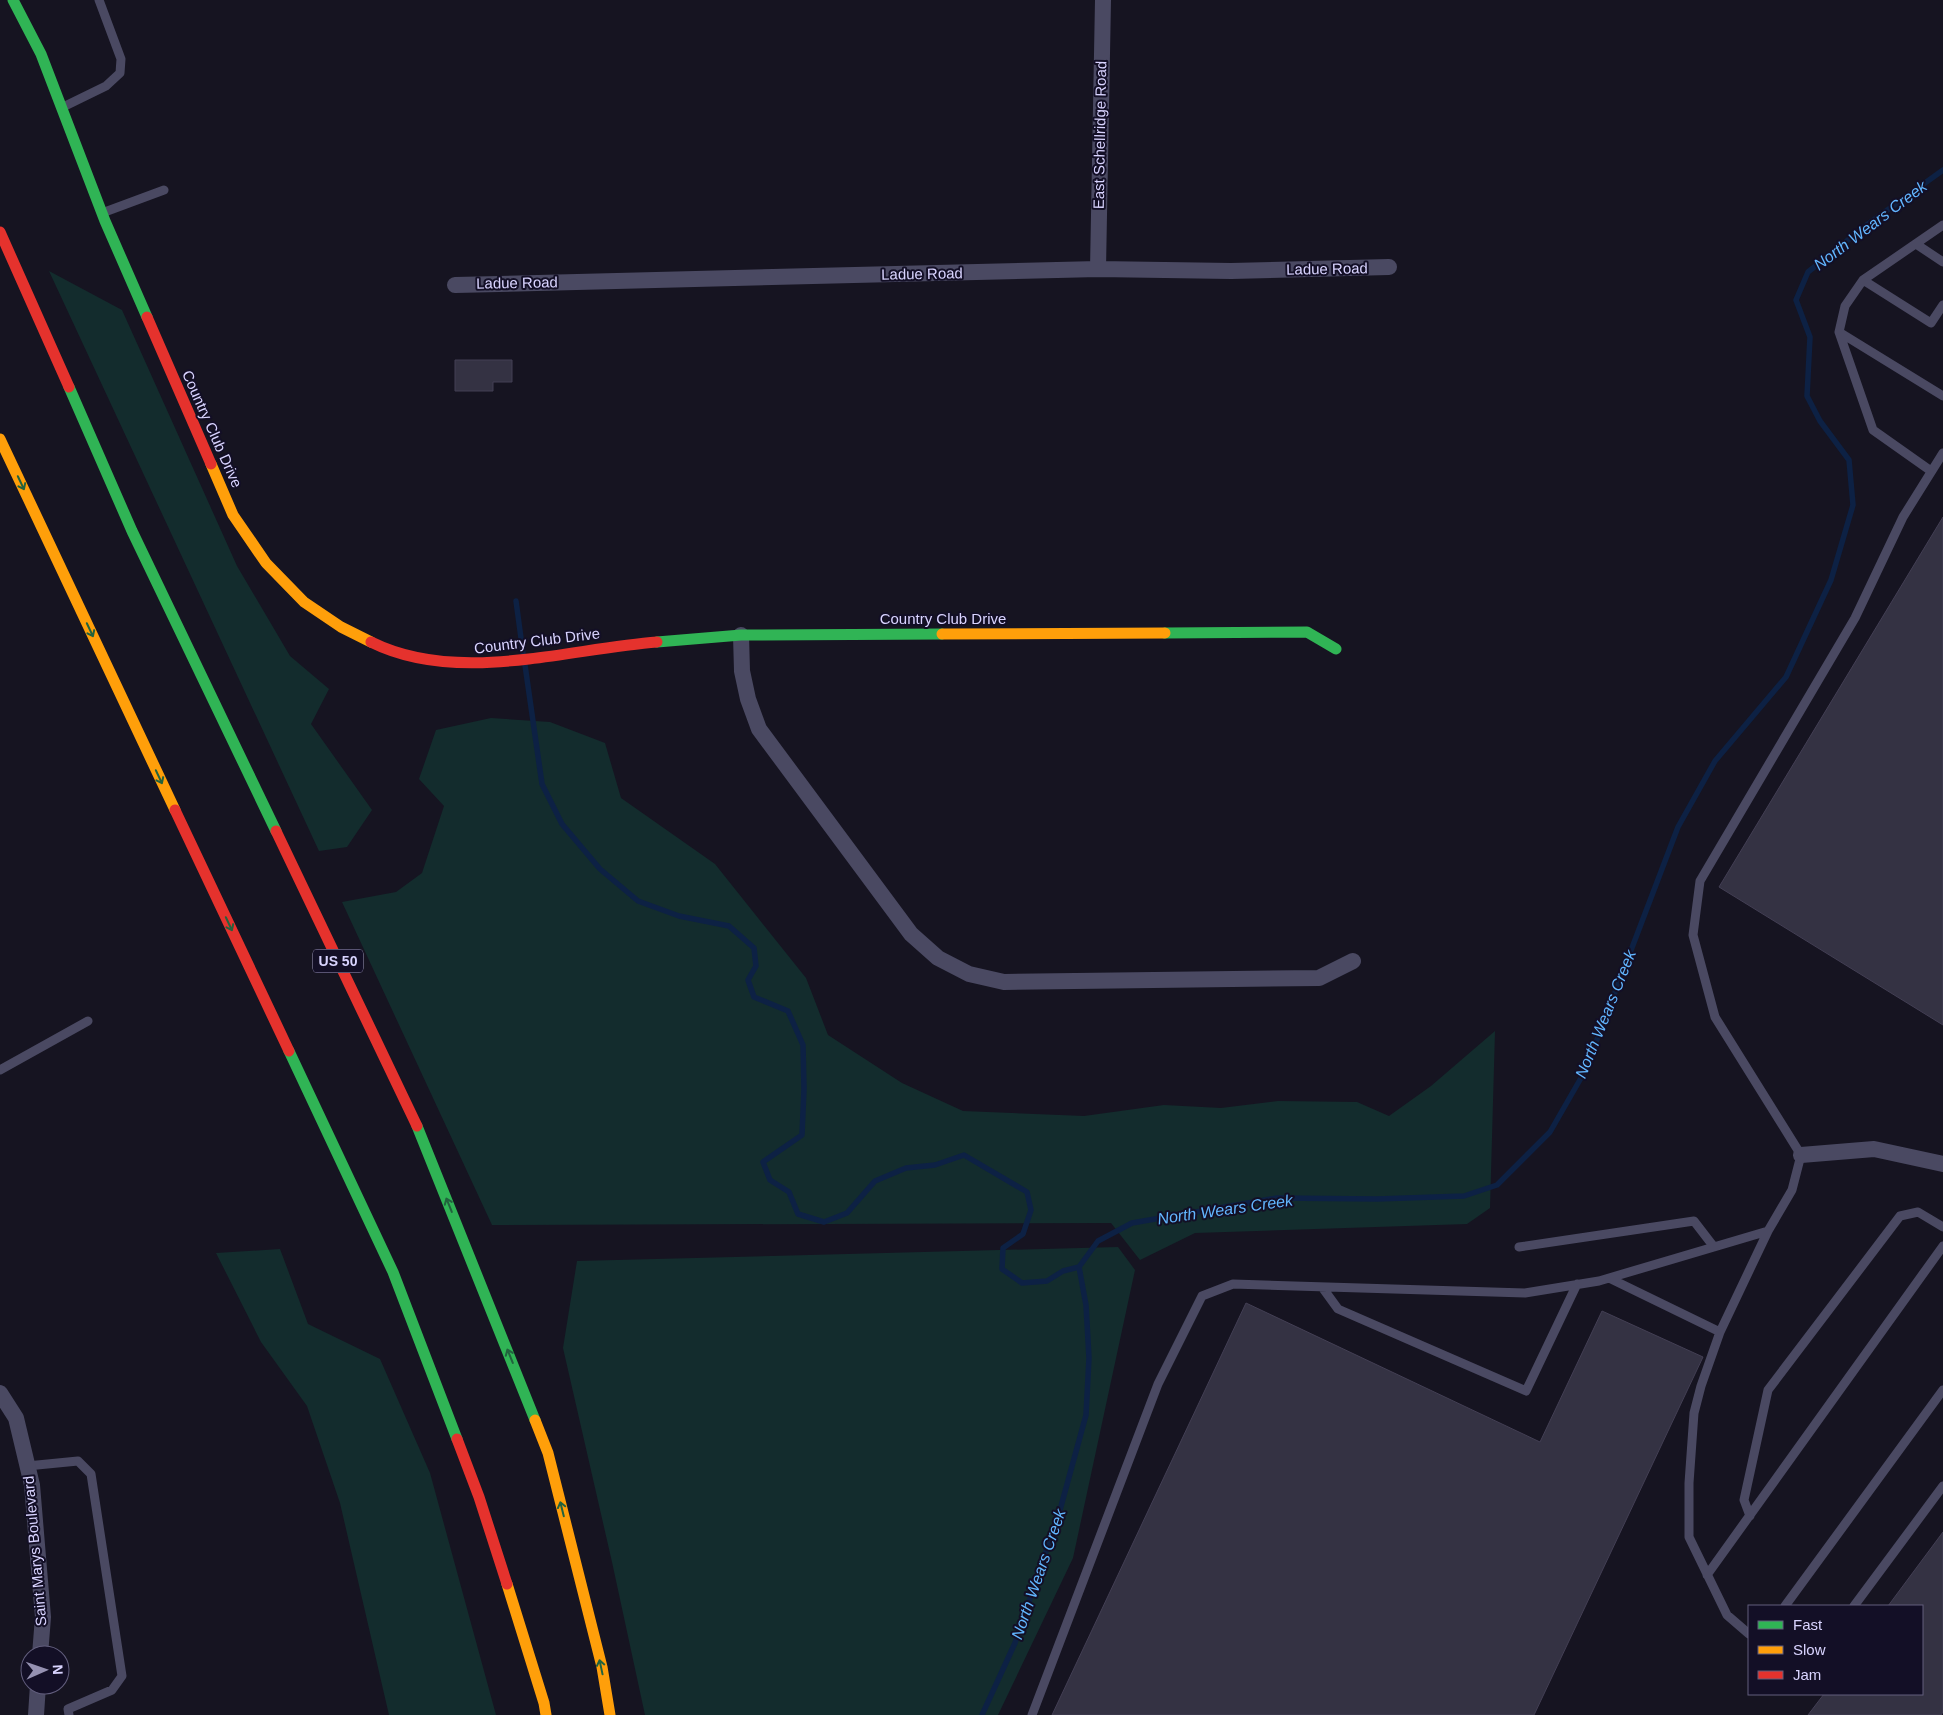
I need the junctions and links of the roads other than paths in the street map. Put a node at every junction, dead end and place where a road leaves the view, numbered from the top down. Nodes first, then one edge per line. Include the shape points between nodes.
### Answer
1 (13, 0) edge
2 (99, 0) edge
3 (1103, 0) edge
4 (62, 108) junction
5 (164, 190) dead end
6 (102, 213) junction
7 (1943, 225) edge
8 (0, 232) edge
9 (1916, 244) junction
10 (1943, 262) edge
11 (1389, 268) dead end
12 (1098, 269) junction
13 (1863, 280) junction
14 (455, 285) dead end
15 (1943, 305) edge
16 (1839, 332) junction
17 (1943, 396) edge
18 (0, 439) edge
19 (1943, 452) edge
20 (1932, 471) junction
21 (741, 636) junction
22 (1336, 650) dead end
23 (1354, 961) dead end
24 (88, 1021) dead end
25 (0, 1070) edge
26 (1801, 1155) junction
27 (1943, 1164) edge
28 (1943, 1227) edge
29 (1768, 1231) junction
30 (1943, 1246) edge
31 (1519, 1247) dead end
32 (1714, 1247) junction
33 (1609, 1278) junction
34 (1577, 1284) junction
35 (1322, 1286) junction
36 (1720, 1332) junction
37 (1943, 1390) edge
38 (0, 1393) edge
39 (28, 1466) junction
40 (1943, 1486) edge
41 (1750, 1516) junction
42 (1707, 1575) junction
43 (1786, 1605) edge
44 (1855, 1605) edge
45 (1748, 1633) edge
46 (41, 1645) edge
47 (37, 1695) edge
48 (36, 1715) edge
49 (69, 1715) edge
50 (546, 1715) edge
51 (610, 1715) edge
52 (1032, 1715) edge

1 - 4 main road, Country Club Drive via 41,54
2 - 4 lane via 121,59 120,74 106,86
3 - 12 street, East Schellridge Road
4 - 6 main road, Country Club Drive
5 - 6 lane
6 - 21 main road, Country Club Drive via 234,515 266,563 304,602 341,627 385,649 471,664 643,642
7 - 9 lane
51 -> 8 main road, US 50 via 602,1667 548,1453 417,1126 132,531
9 - 10 lane
9 - 13 lane
11 - 12 street, Ladue Road
12 - 14 street, Ladue Road
13 - 15 lane via 1931,323
13 - 16 lane via 1844,306
16 - 17 lane
16 - 20 lane via 1873,430
18 -> 50 main road via 393,1272 479,1496
19 - 20 lane
20 - 26 lane via 1903,517 1855,618 1700,880 1693,935 1715,1017
21 - 22 main road, Country Club Drive via 1307,632
21 - 23 street via 742,671 760,730 911,934 938,958 969,974 1004,982 1319,978
24 - 25 lane
26 - 27 street via 1874,1149
26 - 29 lane via 1792,1190
28 - 41 lane via 1918,1212 1900,1216 1768,1390 1744,1500
29 - 32 lane
29 - 36 lane
30 - 41 lane
31 - 32 lane via 1694,1221
32 - 33 lane
33 - 34 lane
33 - 36 lane
34 - 35 lane via 1526,1293
34 - 35 lane via 1526,1391 1338,1309
35 - 52 lane via 1233,1284 1202,1296 1158,1384
36 - 42 lane via 1700,1386 1694,1413 1689,1483 1689,1537
37 - 43 lane
38 - 39 street, Saint Marys Boulevard via 16,1418
39 - 46 street, Saint Marys Boulevard via 43,1618
39 - 49 lane via 78,1461 91,1474 122,1676 112,1690 68,1709
40 - 44 lane
41 - 42 lane
42 - 45 lane via 1727,1616
47 - 48 street

